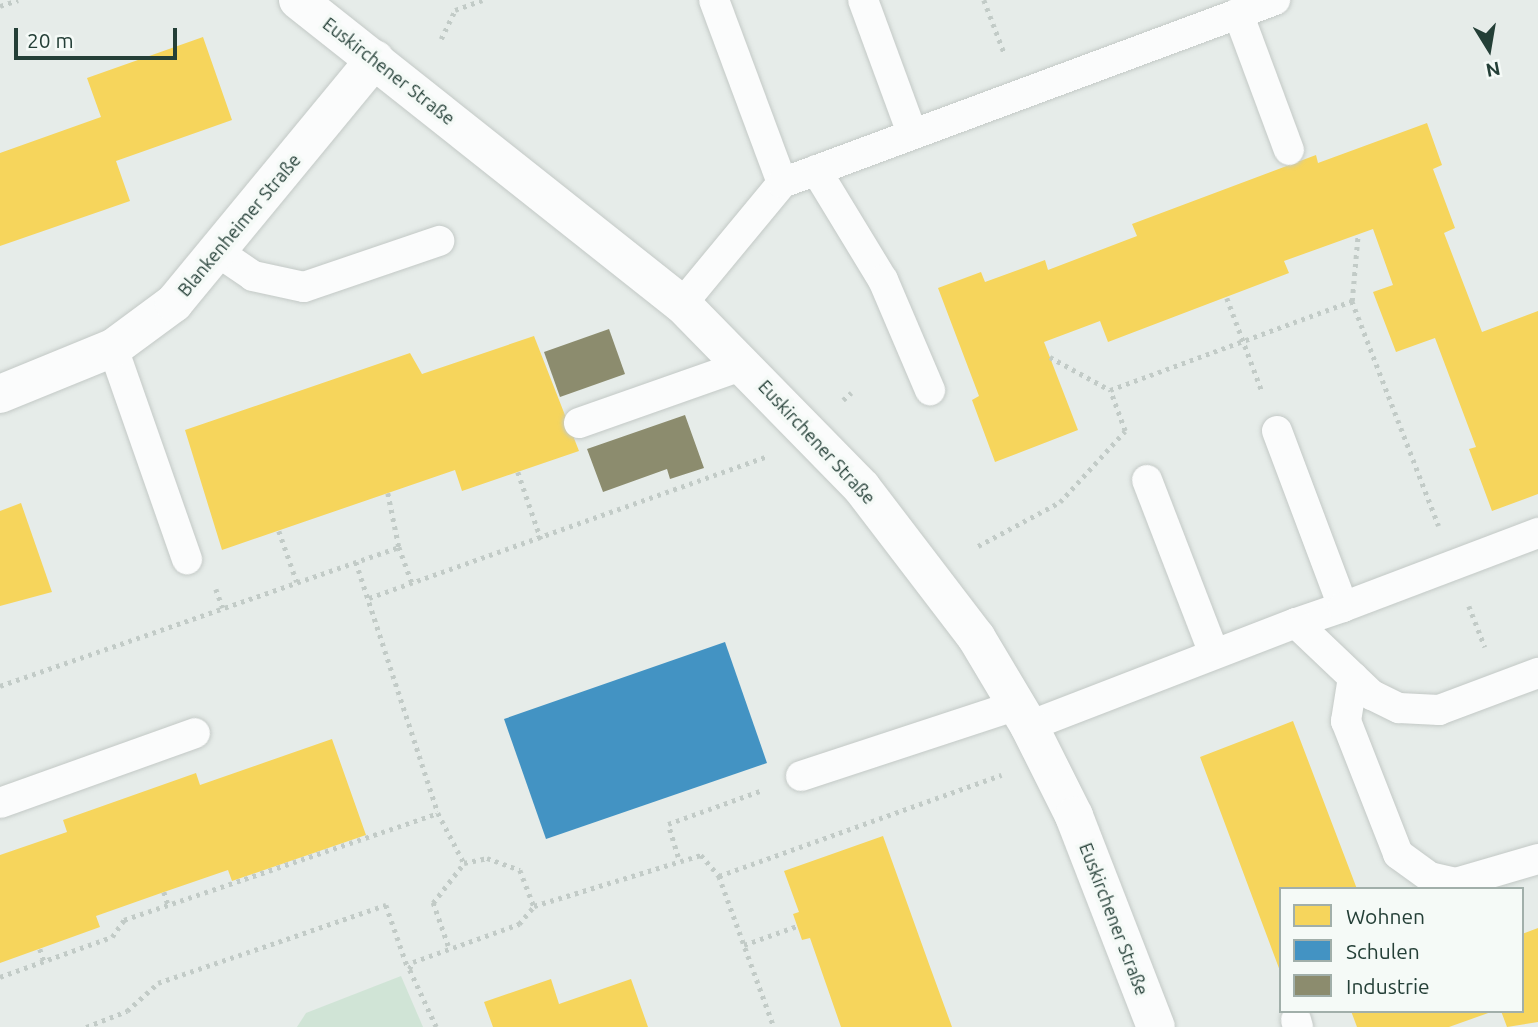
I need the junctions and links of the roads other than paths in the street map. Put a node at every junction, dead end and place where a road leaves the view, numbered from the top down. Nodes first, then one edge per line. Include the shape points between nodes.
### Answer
1 (298, 0) edge
2 (714, 0) edge
3 (863, 0) edge
4 (1275, 0) edge
5 (1238, 13) junction
6 (375, 59) junction
7 (912, 133) junction
8 (1289, 150) dead end
9 (816, 170) junction
10 (782, 183) junction
11 (439, 241) dead end
12 (218, 252) junction
13 (682, 304) junction
14 (113, 348) junction
15 (744, 365) junction
16 (930, 390) dead end
17 (0, 394) edge
18 (579, 424) dead end
19 (1277, 431) road end
20 (1147, 480) dead end
21 (1538, 533) edge
22 (187, 559) dead end
23 (1343, 607) junction
24 (1296, 623) junction
25 (1214, 654) junction
26 (1538, 673) edge
27 (1353, 677) junction
28 (1023, 716) junction
29 (195, 733) dead end
30 (801, 776) road end
31 (0, 803) edge
32 (1538, 859) edge
33 (1156, 1027) edge

1 - 6 street, Euskirchener Straße
2 - 10 lane
3 - 7 lane
4 - 5 lane
5 - 7 lane
5 - 8 lane
6 - 12 street, Blankenheimer Straße
6 - 13 street, Euskirchener Straße
7 - 9 lane
9 - 10 lane
9 - 16 lane via 883,280
10 - 13 lane
11 - 12 lane via 304,288 253,276
12 - 14 street, Blankenheimer Straße via 174,303
13 - 15 street, Euskirchener Straße
14 - 17 street, Blankenheimer Straße
14 - 22 lane
15 - 18 lane
15 - 28 street, Euskirchener Straße via 810,430 915,554
19 - 23 lane
20 - 25 lane
21 - 23 lane
23 - 24 lane
24 - 25 lane
24 - 27 lane
25 - 28 lane
26 - 27 lane via 1439,710 1399,708
27 - 32 lane via 1346,721 1398,854 1430,877 1456,883
28 - 30 lane
28 - 33 street, Euskirchener Straße via 1046,760
29 - 31 lane

